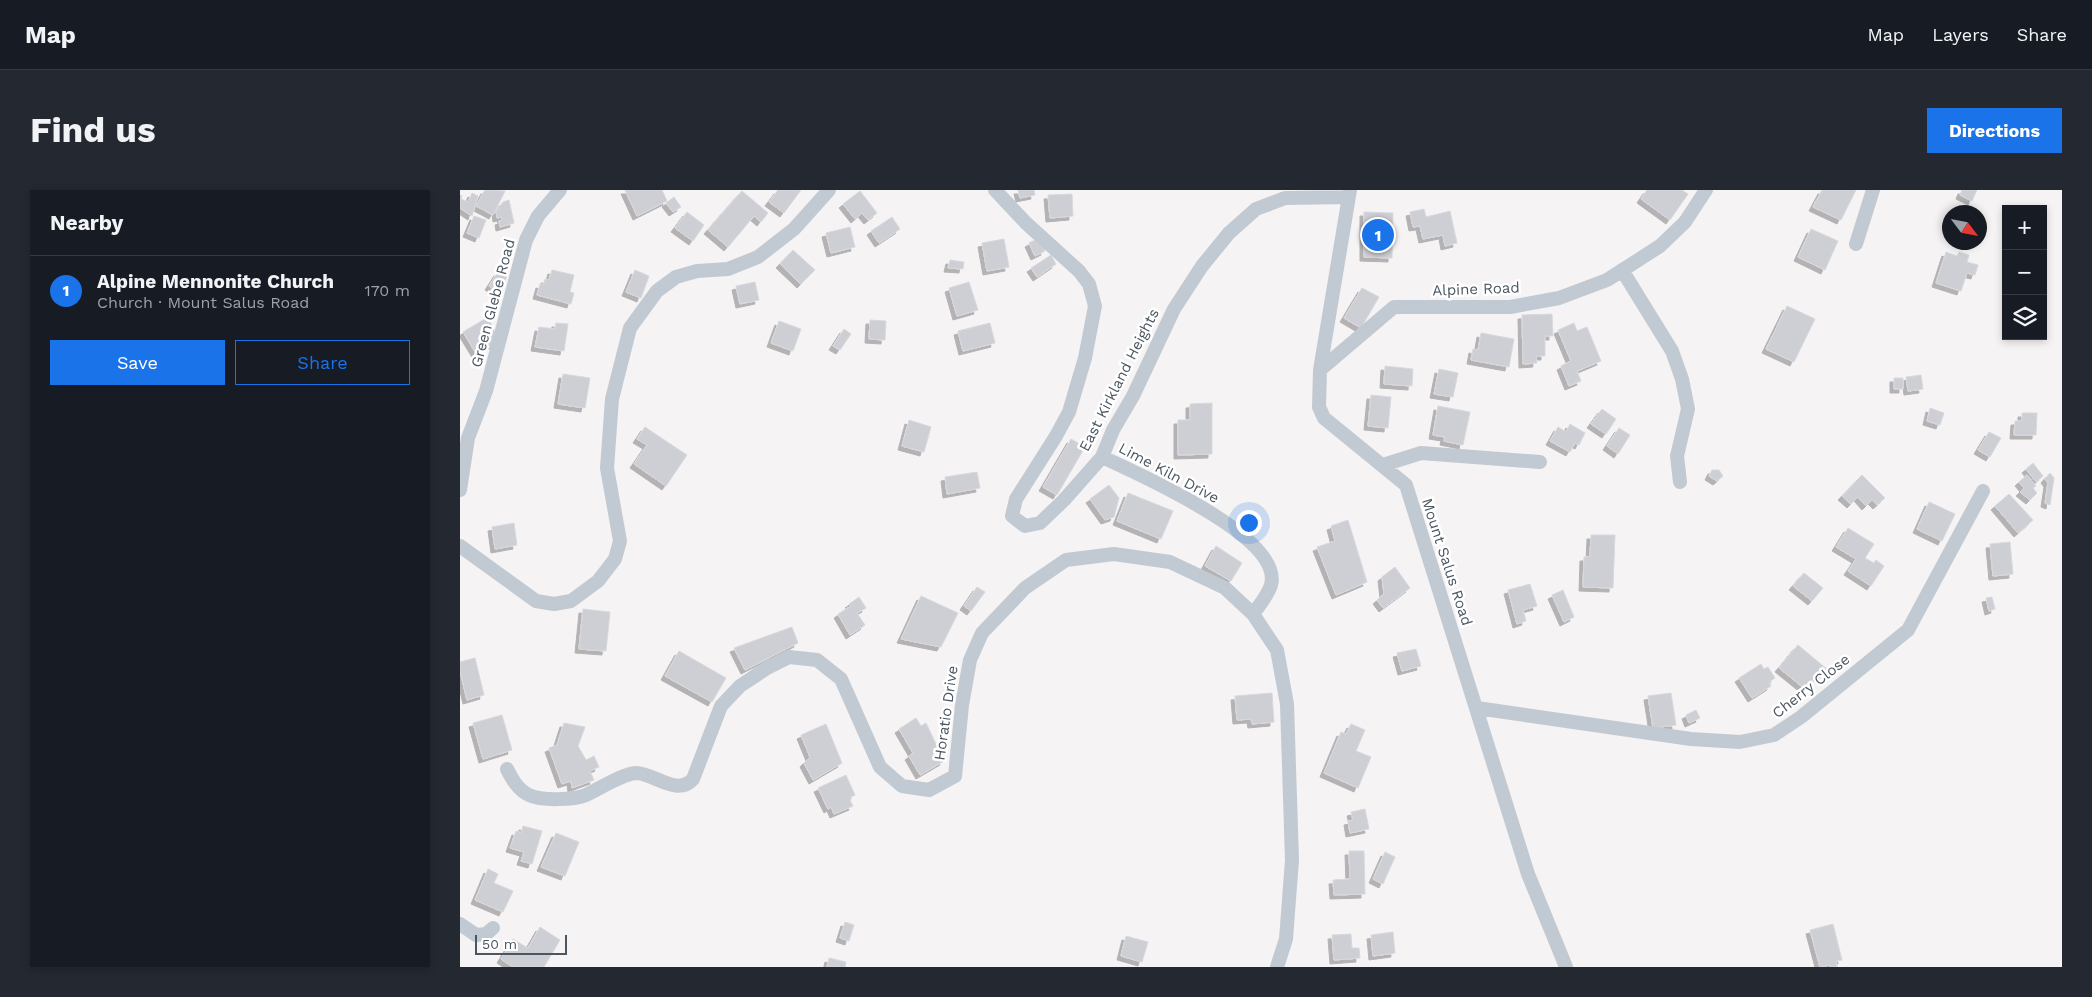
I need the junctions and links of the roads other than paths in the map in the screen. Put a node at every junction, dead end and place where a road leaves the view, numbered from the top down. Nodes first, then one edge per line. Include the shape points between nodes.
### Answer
1 (560, 190) edge
2 (829, 190) edge
3 (995, 190) edge
4 (1706, 190) edge
5 (1873, 190) edge
6 (1349, 194) edge
7 (1856, 244) dead end
8 (1622, 270) junction
9 (1320, 370) junction
10 (1102, 456) junction
11 (1540, 462) dead end
12 (1383, 465) junction
13 (1680, 482) dead end
14 (460, 490) edge
15 (1983, 491) dead end
16 (460, 546) edge
17 (1254, 614) junction
18 (1476, 708) junction
19 (507, 769) dead end
20 (460, 924) edge
21 (493, 928) dead end
22 (1277, 967) edge
23 (1566, 967) edge

1 - 14 street, Green Glebe Road via 538,216 526,240 486,391 468,438
2 - 16 street via 794,229 758,257 728,269 676,277 657,291 630,328 612,399 606,468 620,541 615,559 598,581 571,601 554,604 536,601
3 - 10 street, East Kirkland Heights via 1079,271 1089,284 1095,306 1085,358 1069,412 1016,499 1012,516 1025,526 1040,523
4 - 8 street, Alpine Road via 1685,222 1660,246
5 - 7 street
6 - 9 street, Mount Salus Road
6 - 10 street, East Kirkland Heights via 1285,198 1256,209 1229,234 1202,266 1174,310
8 - 9 street, Alpine Road via 1607,280 1559,298 1510,307 1394,307
8 - 13 street via 1672,352 1682,379 1688,409 1677,456
9 - 12 street, Mount Salus Road via 1319,407 1324,418
10 - 17 street, Lime Kiln Drive via 1190,500 1236,528 1270,568 1271,584
11 - 12 street via 1421,453
12 - 18 street, Mount Salus Road via 1406,485
15 - 18 street, Cherry Close via 1908,630 1774,735 1740,742 1691,739
17 - 19 street, Horatio Drive via 1225,588 1170,562 1114,554 1066,560 1025,588 982,633 968,669 955,776 929,790 902,786 880,767 841,679 817,660 789,657 740,686 721,706 693,779 688,784 679,786 637,773 583,796 563,800 529,796 515,784
17 - 22 street, Horatio Drive via 1277,650 1288,704 1292,860 1286,939
18 - 23 street, Mount Salus Road via 1528,874
20 - 21 street via 476,935 486,934

